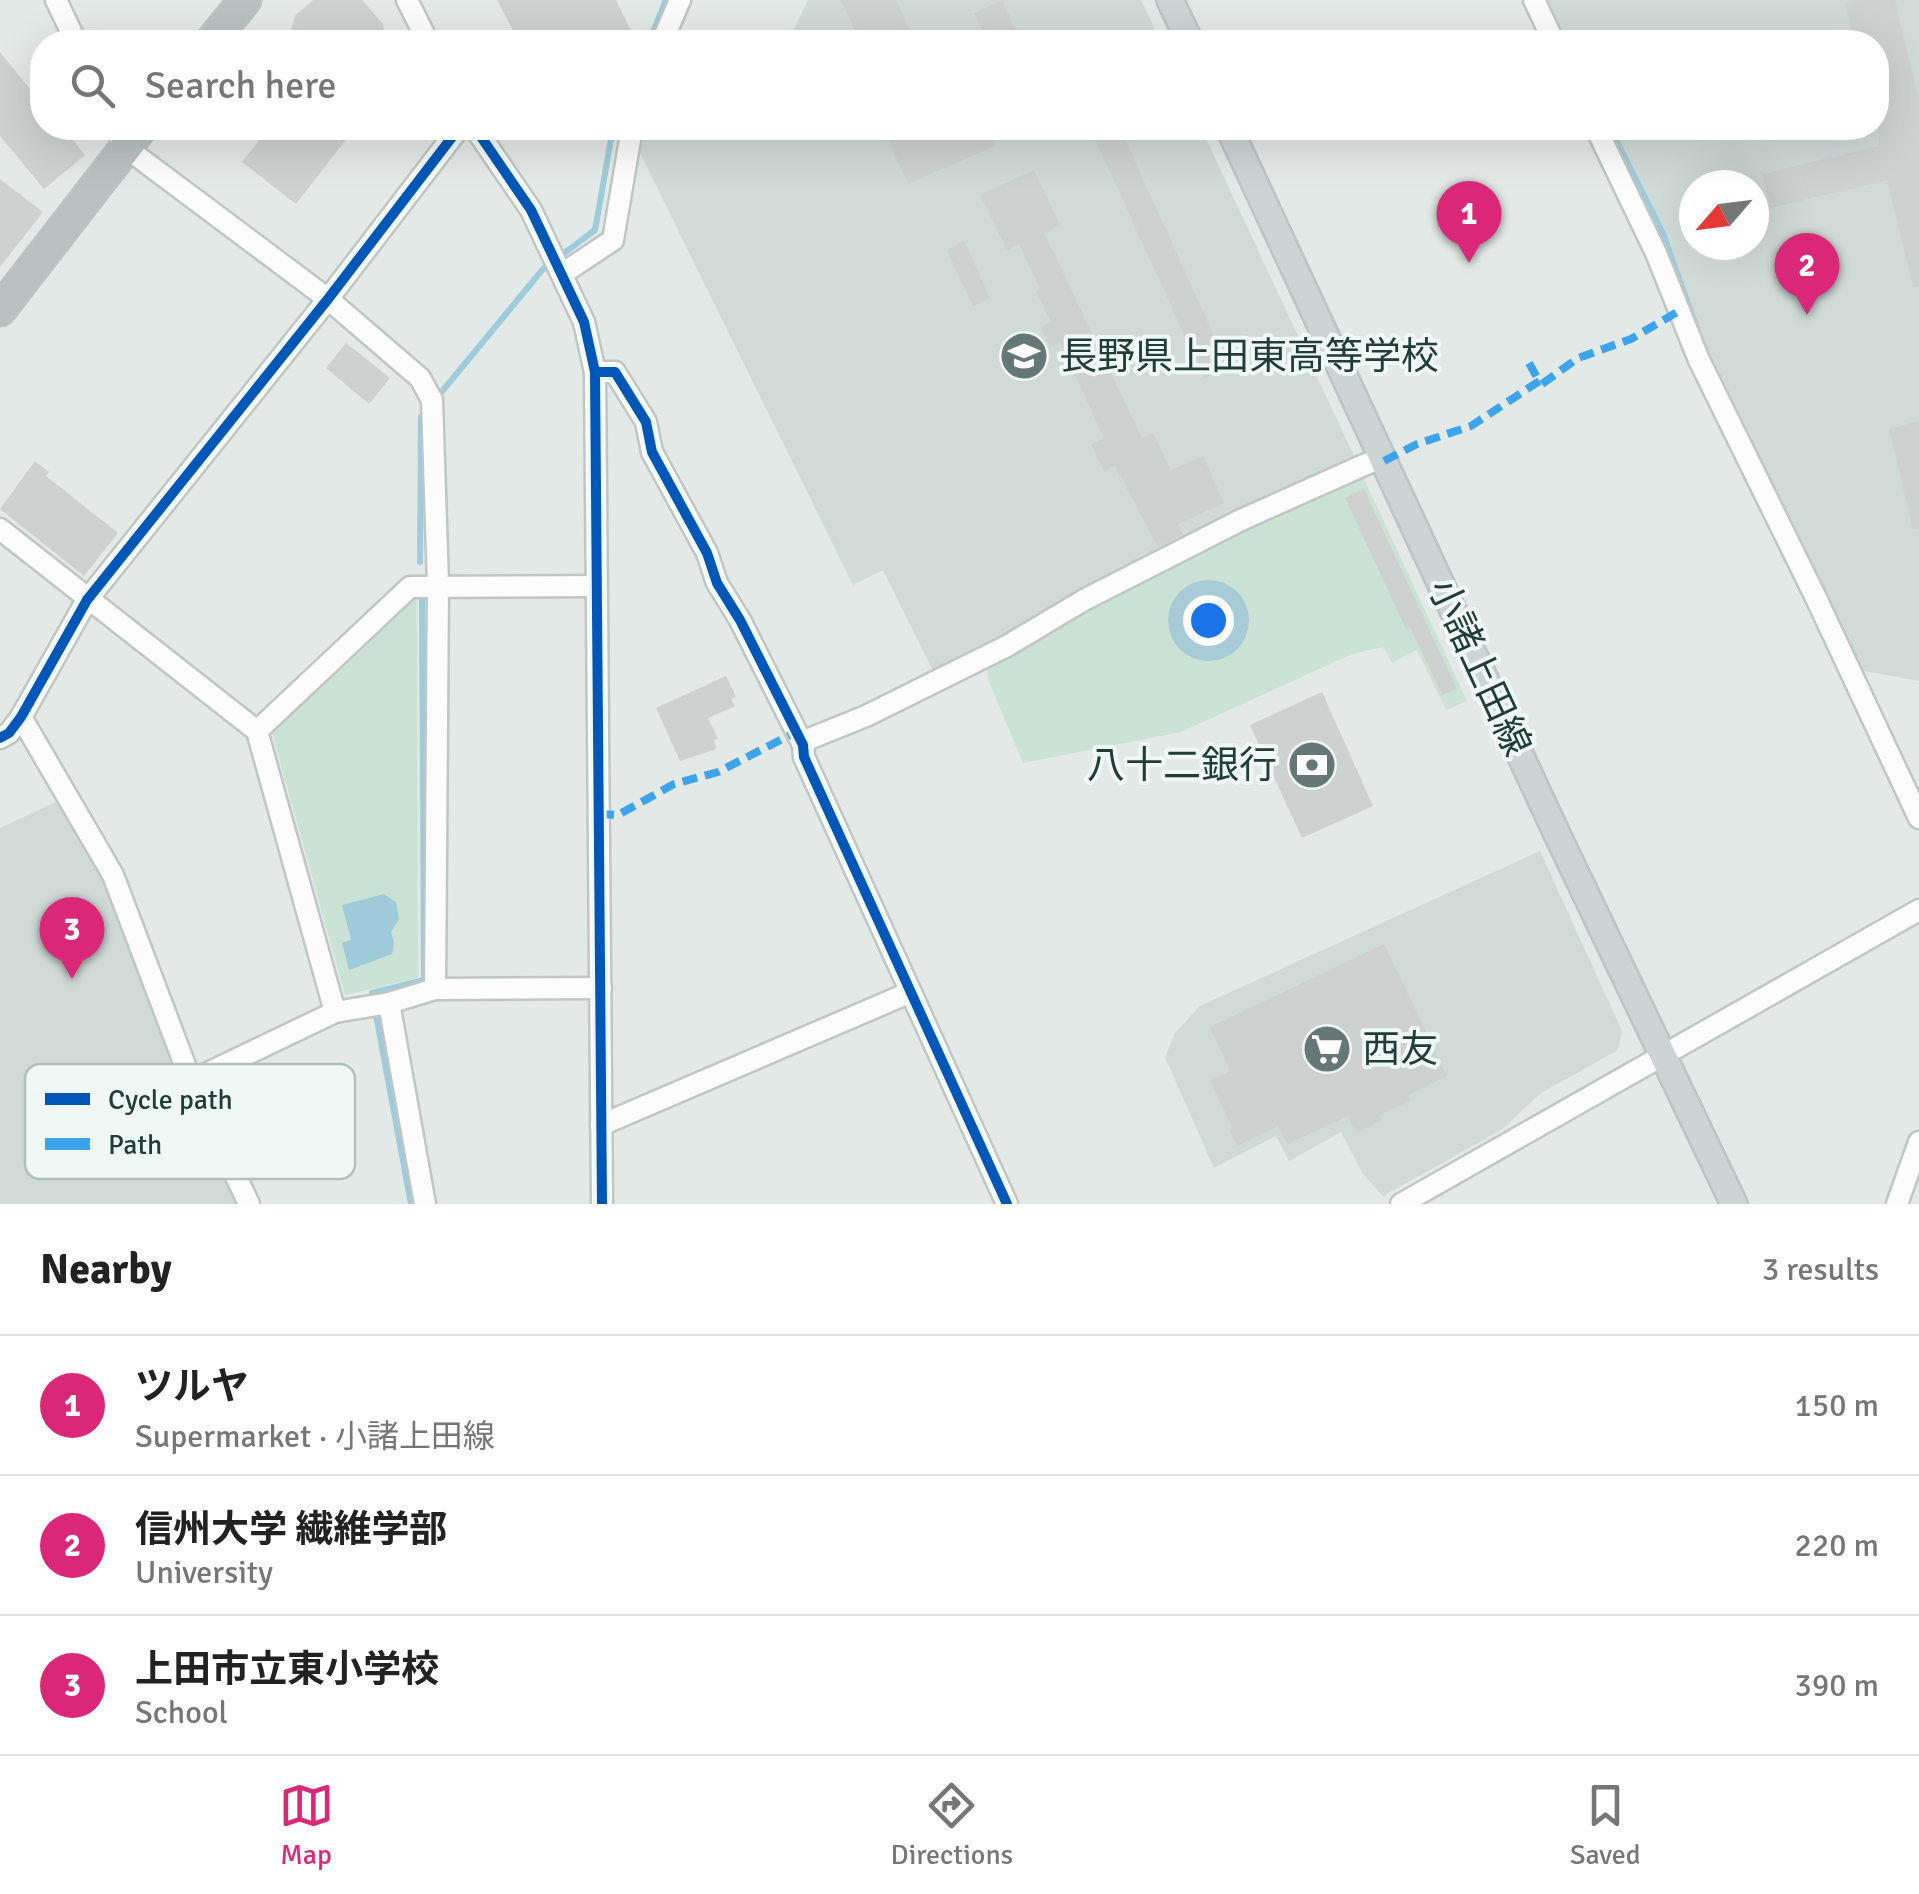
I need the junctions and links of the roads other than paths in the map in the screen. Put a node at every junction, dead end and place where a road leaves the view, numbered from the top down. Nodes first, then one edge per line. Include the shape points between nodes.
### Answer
1 (56, 0) edge
2 (245, 0) edge
3 (407, 0) edge
4 (680, 0) edge
5 (1170, 0) edge
6 (1534, 0) edge
7 (70, 30) edge
8 (220, 30) edge
9 (422, 30) edge
10 (667, 30) edge
11 (1184, 30) edge
12 (1548, 30) edge
13 (123, 140) edge
14 (134, 140) edge
15 (450, 140) edge
16 (484, 140) edge
17 (630, 140) edge
18 (1235, 140) edge
19 (1602, 140) edge
20 (558, 265) junction
21 (328, 299) junction
22 (0, 310) edge
23 (594, 372) junction
24 (1382, 457) junction
25 (0, 529) edge
26 (438, 585) junction
27 (596, 586) junction
28 (87, 600) junction
29 (21, 718) junction
30 (257, 731) junction
31 (0, 738) edge
32 (803, 746) junction
33 (1919, 818) edge
34 (1919, 910) edge
35 (601, 988) junction
36 (435, 989) junction
37 (911, 992) junction
38 (389, 1003) junction
39 (335, 1012) junction
40 (1664, 1055) junction
41 (184, 1064) edge
42 (226, 1064) edge
43 (600, 1125) junction
44 (1919, 1142) edge
45 (237, 1179) edge
46 (249, 1204) edge
47 (426, 1204) edge
48 (602, 1204) edge
49 (1007, 1204) edge
50 (1402, 1204) edge
51 (1734, 1204) edge
52 (1897, 1204) edge

1 - 7 street
2 - 8 highway
3 - 9 street
4 - 10 street
5 - 11 main road
6 - 12 street
13 - 22 highway
14 - 21 street
15 - 21 street
16 - 20 street via 518,186
17 - 20 street via 613,240
18 - 24 main road, 小諸上田線
19 - 33 street via 1699,360
20 - 23 street via 590,342
21 - 26 street via 420,378 432,400
21 - 28 street
23 - 27 street
23 - 32 street via 615,372 646,422 652,452
24 - 32 street via 1241,520 1008,646
24 - 40 main road, 小諸上田線
25 - 28 street
26 - 27 street
26 - 30 street via 410,587
26 - 36 street
27 - 35 street
28 - 29 street
28 - 30 street
29 - 31 street
29 - 41 street via 112,875
30 - 39 street
32 - 37 street
34 - 40 street
35 - 36 street
35 - 43 street
36 - 38 street
37 - 43 street
37 - 49 street
38 - 39 street
38 - 47 street
39 - 42 street
40 - 50 street
40 - 51 main road, 小諸上田線
43 - 48 street
44 - 52 street
45 - 46 street

